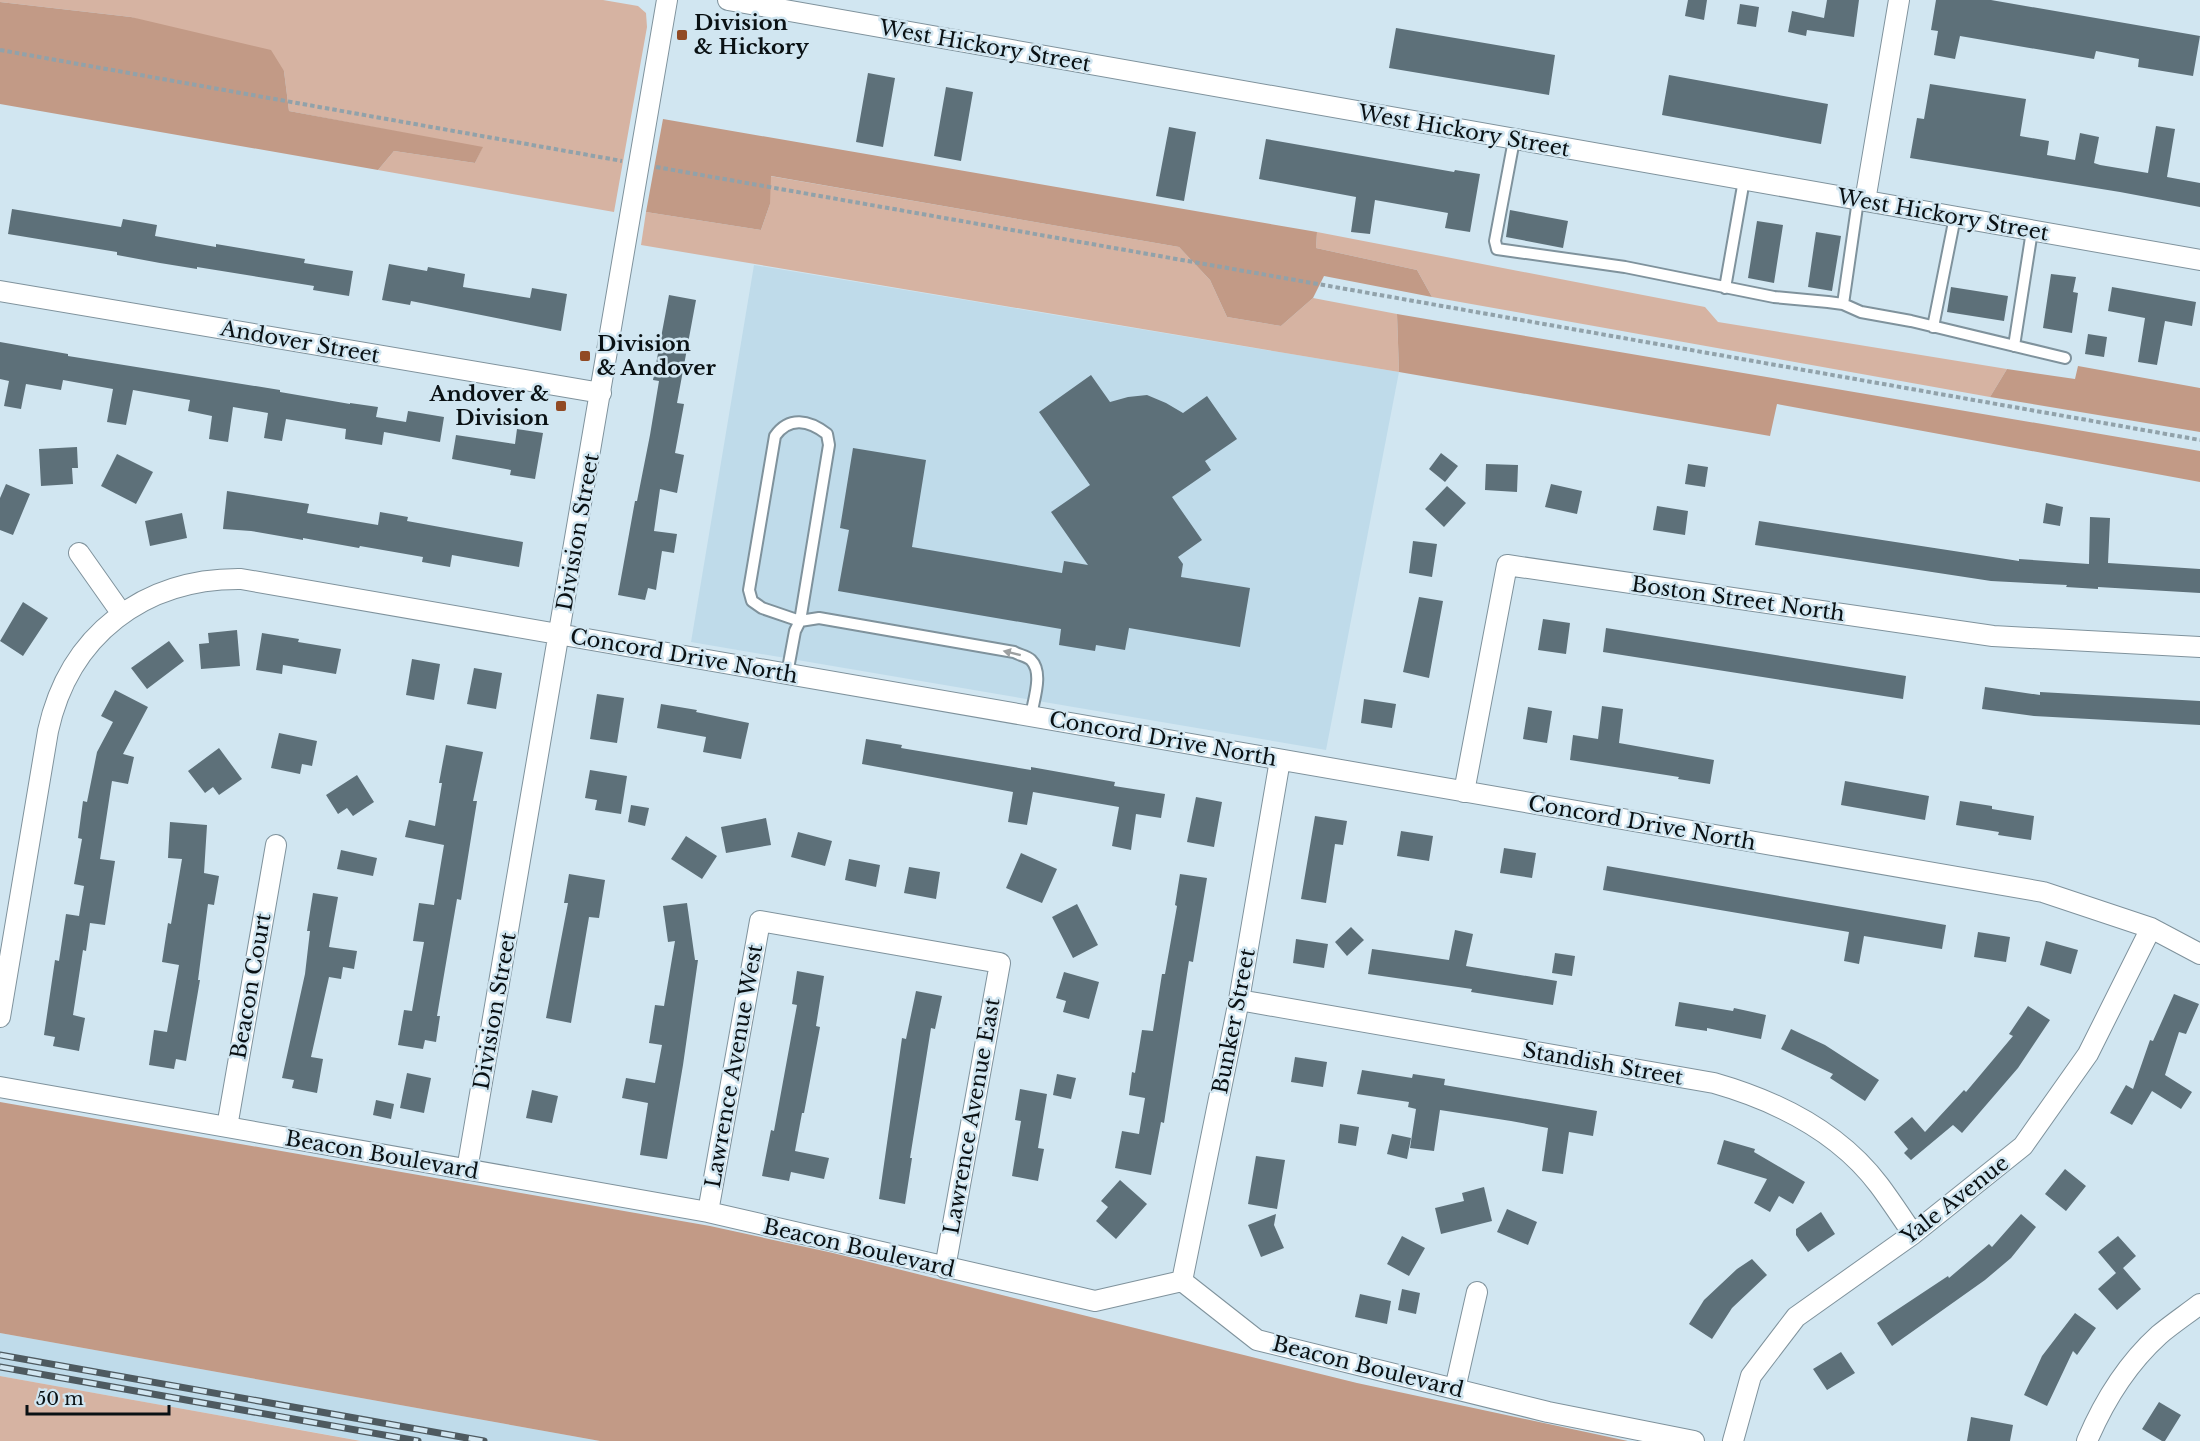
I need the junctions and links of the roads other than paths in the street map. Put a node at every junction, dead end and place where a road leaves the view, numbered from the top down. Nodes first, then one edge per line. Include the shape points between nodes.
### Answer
1 (667, 0) edge
2 (728, 0) edge
3 (1899, 0) edge
4 (1514, 140) junction
5 (1744, 180) junction
6 (1862, 201) junction
7 (1956, 217) junction
8 (2032, 231) junction
9 (2200, 260) edge
10 (1725, 288) junction
11 (0, 291) edge
12 (1843, 304) junction
13 (1934, 327) junction
14 (2014, 346) junction
15 (2065, 358) dead end
16 (601, 393) junction
17 (79, 553) dead end
18 (122, 614) junction
19 (800, 621) junction
20 (560, 635) junction
21 (2200, 647) edge
22 (787, 674) junction
23 (1031, 716) junction
24 (1280, 760) junction
25 (1464, 792) junction
26 (276, 845) dead end
27 (760, 921) joint
28 (2151, 928) junction
29 (2200, 954) edge
30 (1239, 1000) junction
31 (0, 1017) edge
32 (0, 1087) edge
33 (227, 1127) junction
34 (467, 1170) junction
35 (708, 1212) junction
36 (1913, 1234) junction
37 (945, 1268) junction
38 (1182, 1281) junction
39 (1477, 1292) dead end
40 (2200, 1304) edge
41 (1455, 1389) junction
42 (1694, 1441) edge
43 (1733, 1441) edge
44 (2087, 1441) edge

1 - 16 street, Division Street
2 - 4 street, West Hickory Street
3 - 6 street
4 - 5 street, West Hickory Street
4 - 10 lane via 1497,249 1625,267
5 - 6 street, West Hickory Street
5 - 10 lane
6 - 7 street, West Hickory Street
6 - 12 lane
7 - 8 street, West Hickory Street
7 - 13 lane
8 - 9 street, West Hickory Street
8 - 14 lane
10 - 12 lane
11 - 16 street, Andover Street
12 - 13 lane via 1861,312
13 - 14 lane
14 - 15 lane
16 - 20 street, Division Street
17 - 18 street
18 - 20 street, Concord Drive North via 171,588 241,579
18 - 31 street, Concord Drive North via 97,634 78,657 53,706
19 - 19 lane via 829,445 827,434 817,426 794,422 782,426 775,436 749,590 752,602
19 - 22 lane
23 -> 19 lane via 1037,678 1030,658 819,618
20 - 22 street, Concord Drive North
20 - 34 street, Division Street
21 - 25 street, Boston Street North via 1993,636 1507,565
22 - 23 street, Concord Drive North
23 - 24 street, Concord Drive North
24 - 25 street, Concord Drive North
24 - 30 street, Bunker Street
25 - 28 street, Concord Drive North via 2043,892
26 - 33 street, Beacon Court
27 - 35 street, Lawrence Avenue West
27 - 37 street, Lawrence Avenue East via 1000,963
28 - 29 street, Concord Drive North
28 - 36 street, Yale Avenue via 2088,1054 2023,1146
30 - 36 street, Standish Street via 1714,1083 1745,1092 1773,1103 1827,1136 1878,1183
30 - 38 street, Bunker Street
32 - 33 street, Beacon Boulevard
33 - 34 street, Beacon Boulevard
34 - 35 street, Beacon Boulevard
35 - 37 street, Beacon Boulevard
36 - 43 street, Yale Avenue via 1796,1317 1751,1376
37 - 38 street, Beacon Boulevard via 1095,1301
38 - 41 street, Beacon Boulevard via 1257,1340
39 - 41 street
40 - 44 street via 2161,1334 2130,1366
41 - 42 street, Beacon Boulevard

